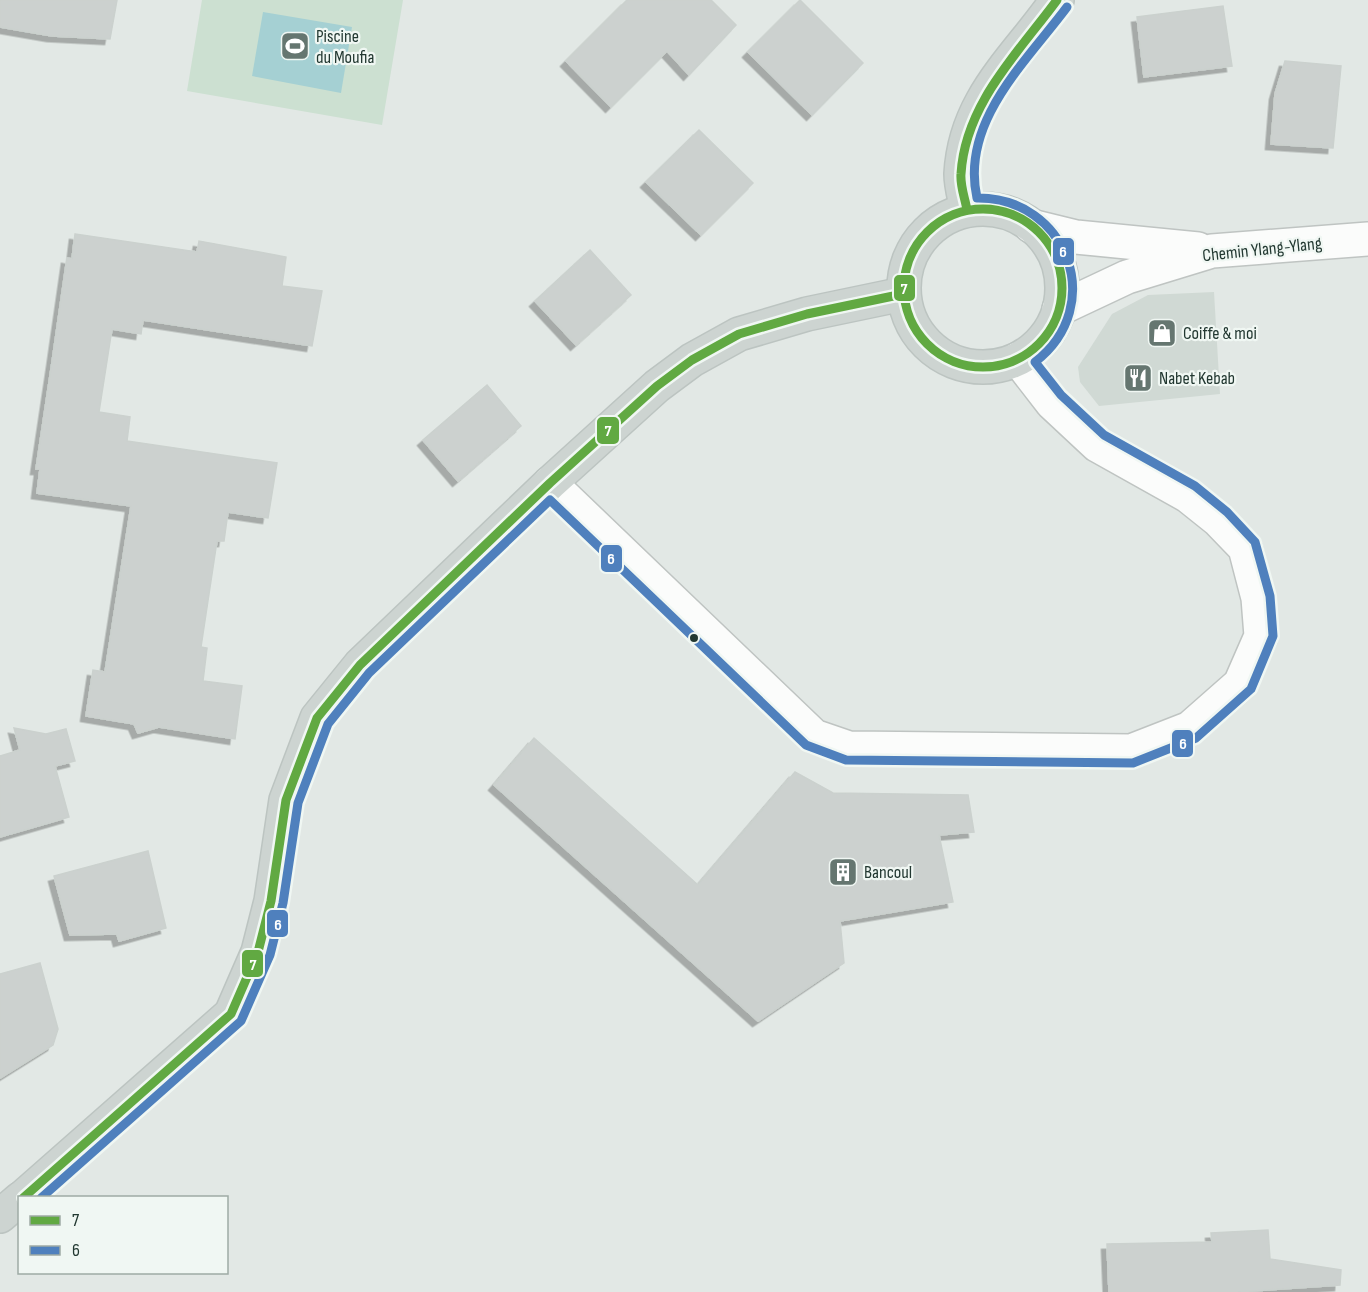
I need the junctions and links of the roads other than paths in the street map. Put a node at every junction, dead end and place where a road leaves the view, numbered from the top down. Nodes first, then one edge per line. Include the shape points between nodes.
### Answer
1 (1057, 0) edge
2 (967, 210) junction
3 (1032, 226) junction
4 (1368, 238) edge
5 (1212, 251) junction
6 (903, 294) junction
7 (1059, 309) junction
8 (1018, 359) junction
9 (550, 483) junction
10 (23, 1196) edge
11 (18, 1201) edge
12 (0, 1216) edge

1 - 2 main road via 989,86 968,130 961,175
2 - 3 main road via 990,209 1012,214
2 - 6 main road via 945,218 913,250 905,271
3 - 5 street via 1076,237
3 - 7 main road via 1058,263 1062,286
4 - 5 street, Chemin Ylang-Ylang
5 - 7 street, Chemin Ylang-Ylang via 1126,277
6 - 8 main road via 920,337 935,352 976,367
6 - 9 main road via 807,314 739,334 692,360 657,386
7 - 8 main road via 1050,330 1036,347
8 - 9 street via 1052,403 1097,445 1188,496 1245,548 1258,598 1261,636 1240,684 1190,728 1131,751 849,748 814,736
9 - 10 main road via 360,666 317,718 286,800 271,901 258,952 231,1014
11 - 12 main road

